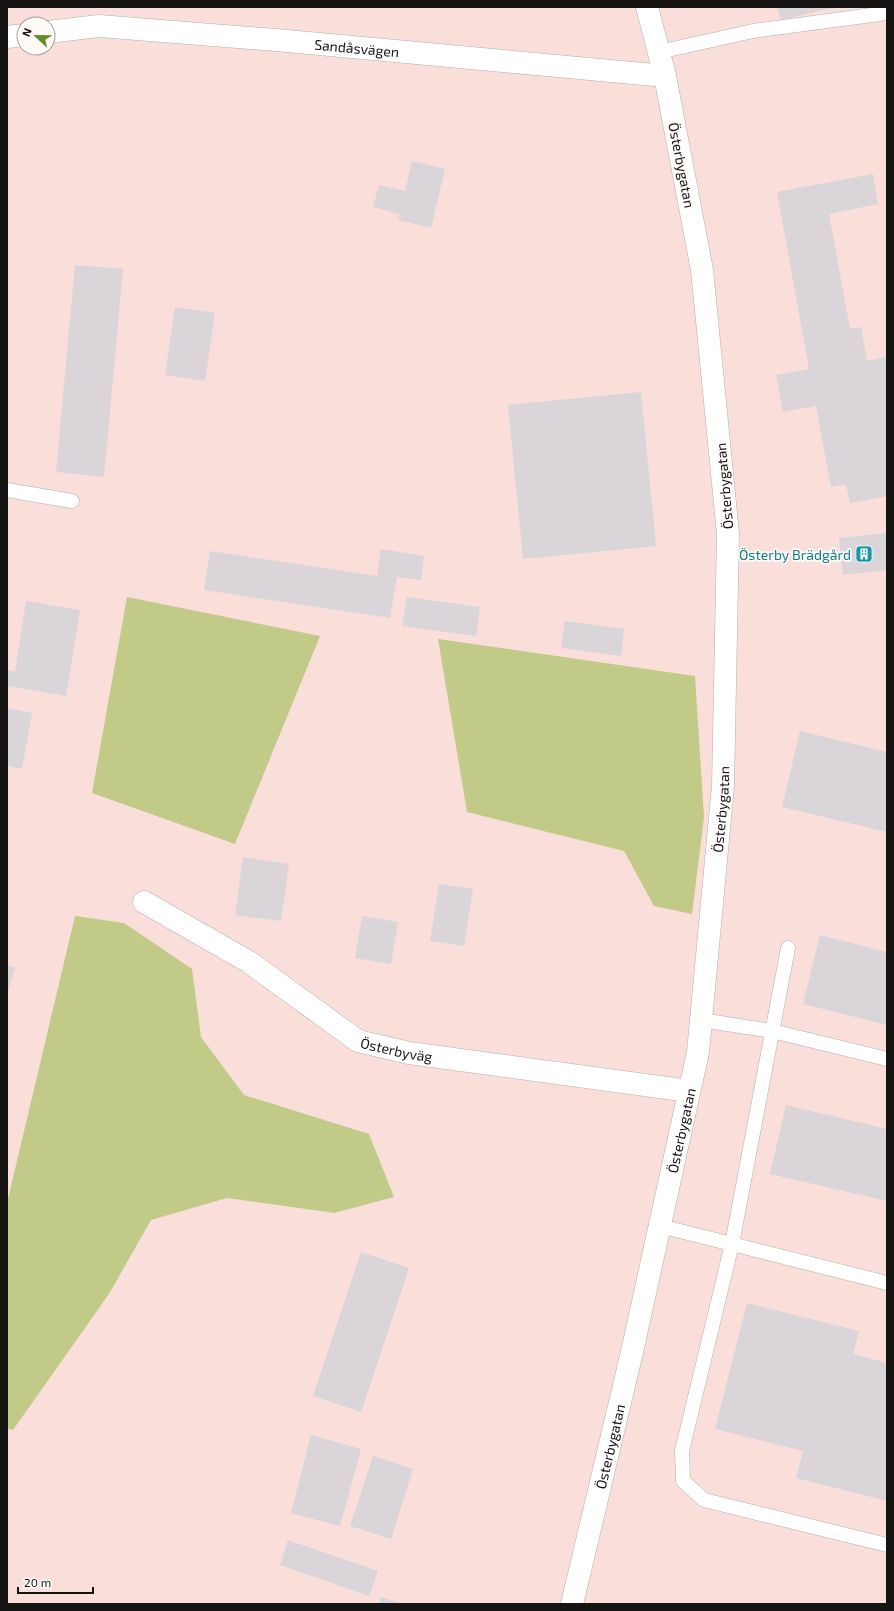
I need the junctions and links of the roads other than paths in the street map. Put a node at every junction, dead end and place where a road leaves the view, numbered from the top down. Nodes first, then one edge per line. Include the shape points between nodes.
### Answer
1 (648, 7) edge
2 (887, 13) edge
3 (56, 31) edge
4 (658, 52) junction
5 (665, 76) junction
6 (7, 490) edge
7 (72, 501) dead end
8 (144, 902) dead end
9 (788, 948) dead end
10 (701, 1020) junction
11 (772, 1031) junction
12 (887, 1059) edge
13 (689, 1091) junction
14 (660, 1226) junction
15 (732, 1244) junction
16 (887, 1283) edge
17 (887, 1545) edge
18 (572, 1604) edge

1 - 4 street, Österbygatan
2 - 4 lane via 753,32
3 - 5 street, Sandåsvägen via 99,26
4 - 5 street, Österbygatan
5 - 10 street, Österbygatan via 702,270 728,534 722,786
6 - 7 lane
8 - 13 street, Österbyväg via 249,962 358,1041 417,1054
9 - 11 lane
10 - 11 lane
10 - 13 street, Österbygatan via 698,1052
11 - 12 lane
11 - 15 lane
13 - 14 street, Österbygatan
14 - 15 lane
14 - 18 street, Österbygatan
15 - 16 lane
15 - 17 lane via 682,1451 683,1481 704,1500

